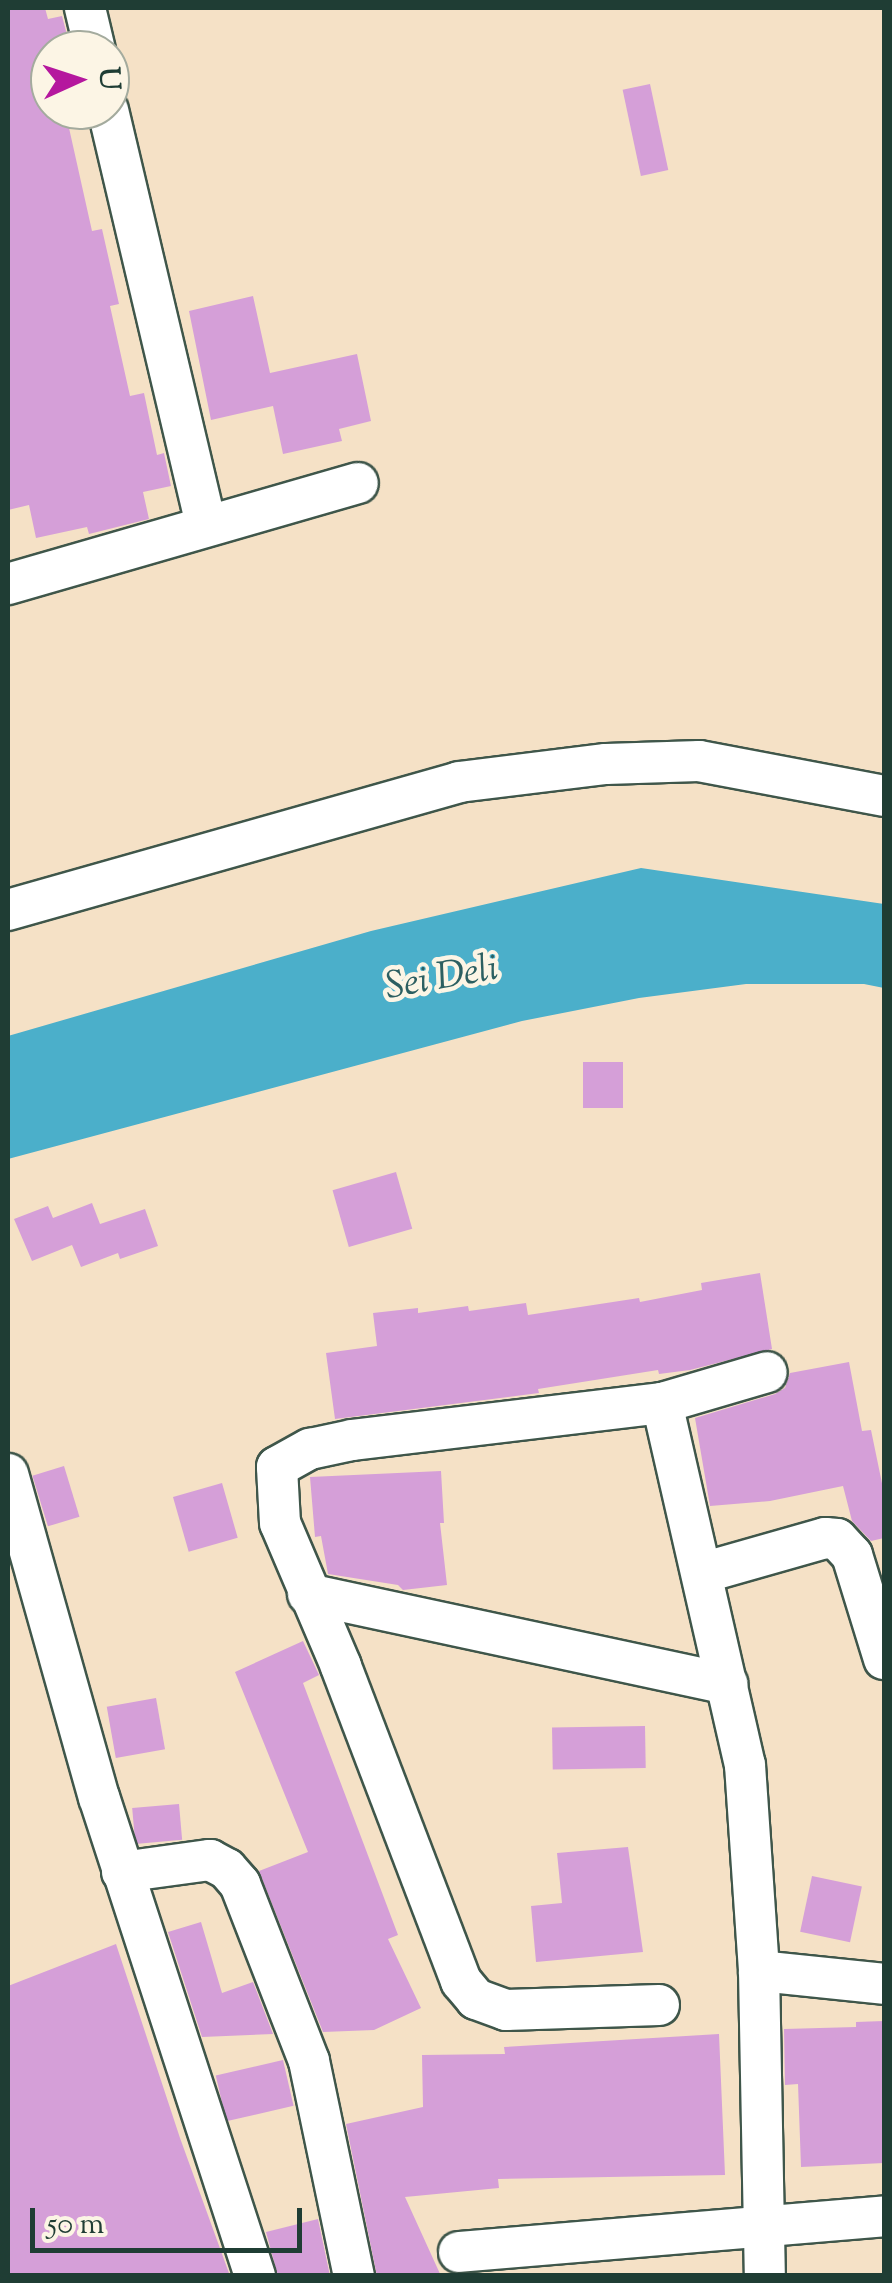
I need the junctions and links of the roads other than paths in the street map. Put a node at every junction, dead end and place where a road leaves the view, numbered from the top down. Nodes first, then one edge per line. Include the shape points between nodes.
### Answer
1 (113, 130) edge
2 (358, 483) dead end
3 (206, 526) junction
4 (8, 584) edge
5 (884, 796) edge
6 (8, 910) edge
7 (767, 1372) dead end
8 (662, 1403) junction
9 (8, 1474) edge
10 (702, 1573) junction
11 (308, 1594) junction
12 (884, 1660) edge
13 (726, 1684) junction
14 (122, 1872) junction
15 (759, 1971) junction
16 (884, 1984) edge
17 (659, 2006) dead end
18 (884, 2216) edge
19 (763, 2224) junction
20 (459, 2252) dead end
21 (255, 2276) edge
22 (354, 2276) edge
23 (765, 2276) edge

1 - 3 street
2 - 3 street
3 - 4 street
5 - 6 street via 699,761 606,764 459,782
7 - 8 street
8 - 10 street
8 - 11 street via 352,1440 288,1458 276,1475 280,1523
9 - 14 street
10 - 12 street via 837,1539 852,1555
10 - 13 street
11 - 13 street
11 - 17 street via 448,1955 476,1999 506,2010
13 - 15 street via 745,1765
14 - 21 street
14 - 22 street via 210,1860 240,1884 308,2061
15 - 16 street
15 - 19 street
18 - 19 street
19 - 20 street
19 - 23 street

